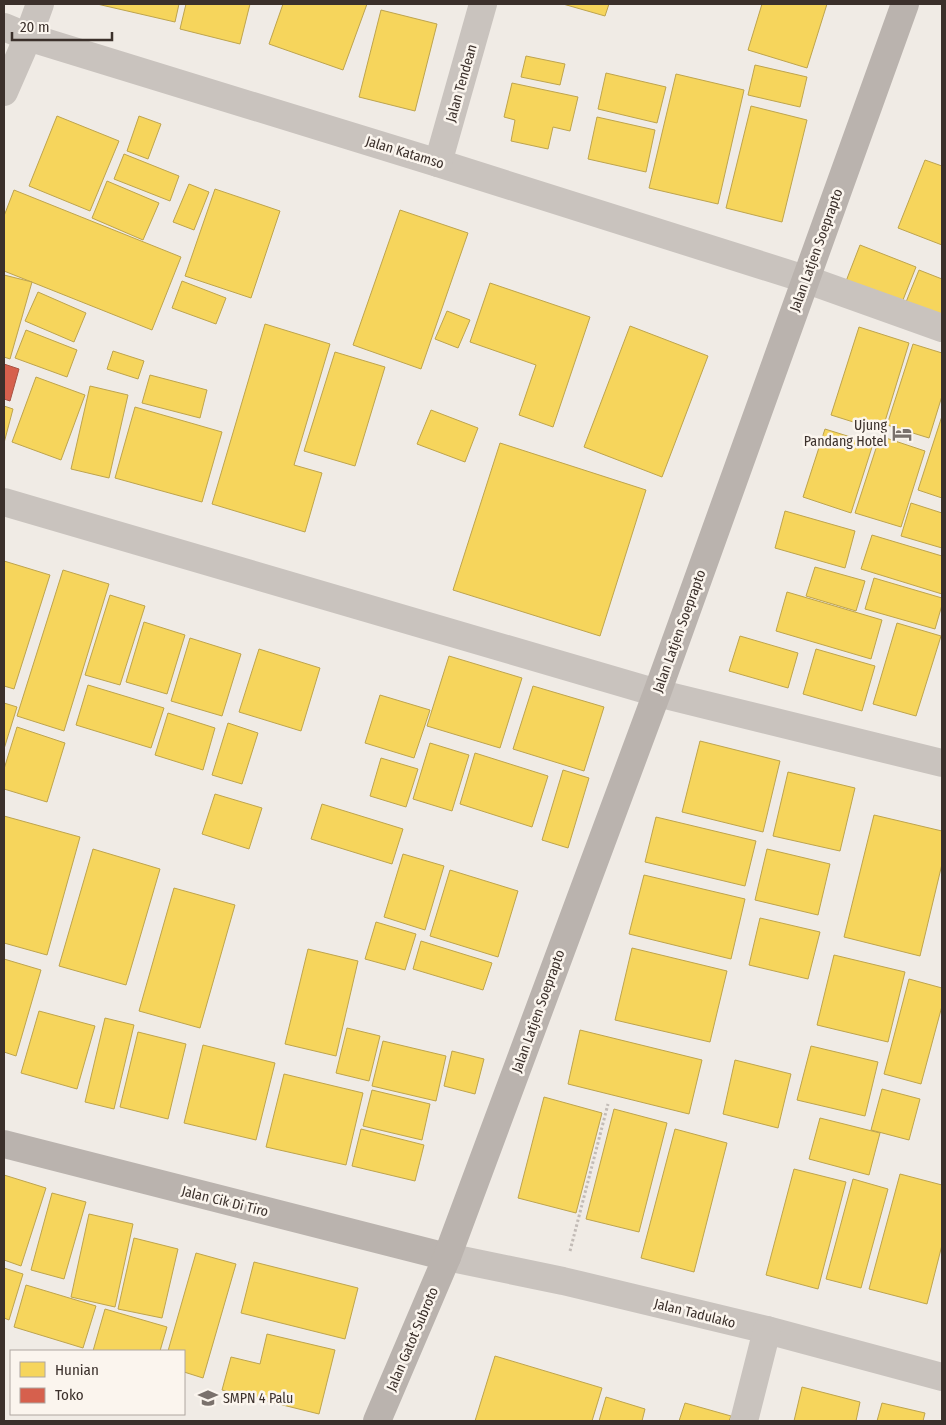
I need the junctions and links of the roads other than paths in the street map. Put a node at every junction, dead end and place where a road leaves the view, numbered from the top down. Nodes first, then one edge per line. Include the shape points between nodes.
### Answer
1 (40, 4) edge
2 (483, 4) edge
3 (905, 4) edge
4 (16, 32) edge
5 (4, 92) edge
6 (438, 163) junction
7 (805, 279) junction
8 (942, 328) edge
9 (4, 502) edge
10 (657, 693) junction
11 (942, 763) edge
12 (4, 1144) edge
13 (447, 1257) junction
14 (767, 1330) junction
15 (942, 1377) edge
16 (376, 1421) edge
17 (744, 1421) edge

1 - 4 street
2 - 6 street, Jalan Tendean
3 - 7 street, Jalan Latjen Soeprapto
4 - 5 street
4 - 6 street, Jalan Katamso
6 - 7 street, Jalan Katamso
7 - 8 street, Jalan Katamso
7 - 10 street, Jalan Latjen Soeprapto
9 - 10 street
10 - 11 street
10 - 13 street, Jalan Latjen Soeprapto
12 - 13 street, Jalan Cik Di Tiro
13 - 14 street, Jalan Tadulako
13 - 16 street, Jalan Gatot Subroto
14 - 15 street, Jalan Tadulako
14 - 17 street

